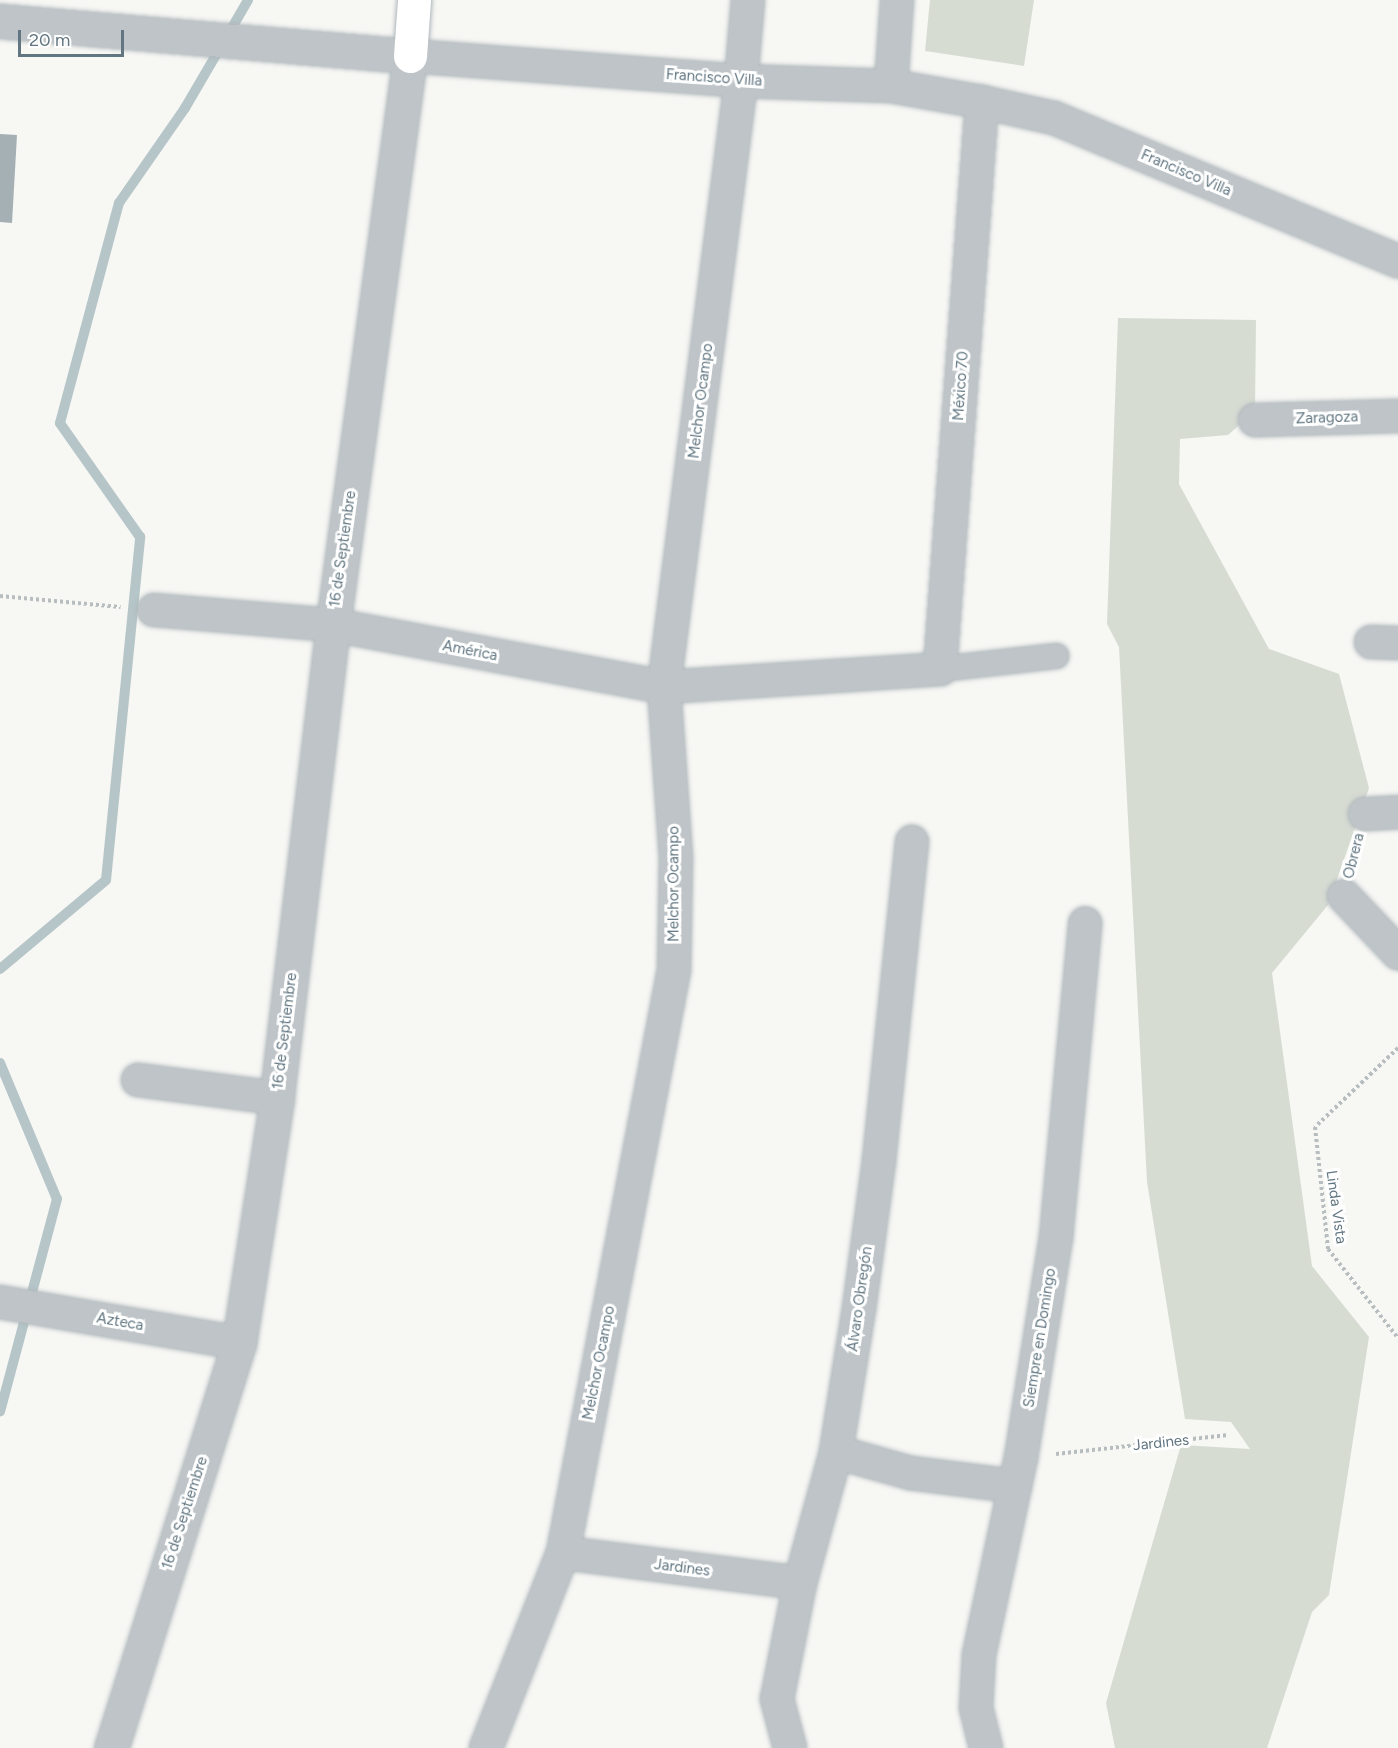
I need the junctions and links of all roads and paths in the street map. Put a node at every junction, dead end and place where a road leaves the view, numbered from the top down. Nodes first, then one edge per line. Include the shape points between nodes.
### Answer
1 (414, 0) edge
2 (748, 0) edge
3 (897, 0) edge
4 (0, 21) edge
5 (410, 56) junction
6 (741, 81) junction
7 (891, 86) junction
8 (982, 102) junction
9 (1398, 261) edge
10 (1398, 416) edge
11 (1256, 420) dead end
12 (0, 596) edge
13 (154, 610) joint
14 (333, 625) junction
15 (1056, 656) dead end
16 (940, 669) junction
17 (664, 687) junction
18 (1398, 812) edge
19 (1365, 814) joint
20 (912, 842) dead end
21 (1344, 896) joint
22 (1085, 923) dead end
23 (1398, 953) edge
24 (1398, 1048) edge
25 (138, 1080) dead end
26 (277, 1098) junction
27 (0, 1302) edge
28 (1398, 1338) edge
29 (239, 1343) junction
30 (1228, 1436) dead end
31 (836, 1452) junction
32 (1018, 1472) junction
33 (563, 1553) junction
34 (800, 1583) junction
35 (111, 1748) edge
36 (486, 1748) edge
37 (790, 1748) edge
38 (986, 1748) edge

1 - 5 main road, 16 de Septiembre
2 - 6 street, Melchor Ocampo
3 - 7 street
4 - 5 street, Francisco Villa
5 - 6 street, Francisco Villa
5 - 14 street, 16 de Septiembre
6 - 7 street, Francisco Villa
6 - 17 street, Melchor Ocampo
7 - 8 street, Francisco Villa
8 - 9 street, Francisco Villa via 1054,118
8 - 16 street, México 70
10 - 11 street, Zaragoza
12 - 13 path
13 - 14 street, América
14 - 17 street, América
14 - 26 street, 16 de Septiembre
15 - 16 street
16 - 17 street, América
17 - 33 street, Melchor Ocampo via 676,858 674,970
18 - 19 street, Obrera
19 - 21 path, Obrera
20 - 31 street, Álvaro Obregón via 879,1161
21 - 23 street
22 - 32 street, Siempre en Domingo via 1056,1238
24 - 28 path, Linda Vista via 1315,1127 1328,1249
25 - 26 street, 16 de Septiembre
26 - 29 street, 16 de Septiembre
27 - 29 street, Azteca
29 - 35 street, 16 de Septiembre
30 - 32 path, Jardines
31 - 32 street via 910,1473
31 - 34 street, Álvaro Obregón
32 - 38 street, Siempre en Domingo via 979,1655 976,1708
33 - 34 street, Jardines
33 - 36 street, Melchor Ocampo
34 - 37 street, Álvaro Obregón via 777,1699

